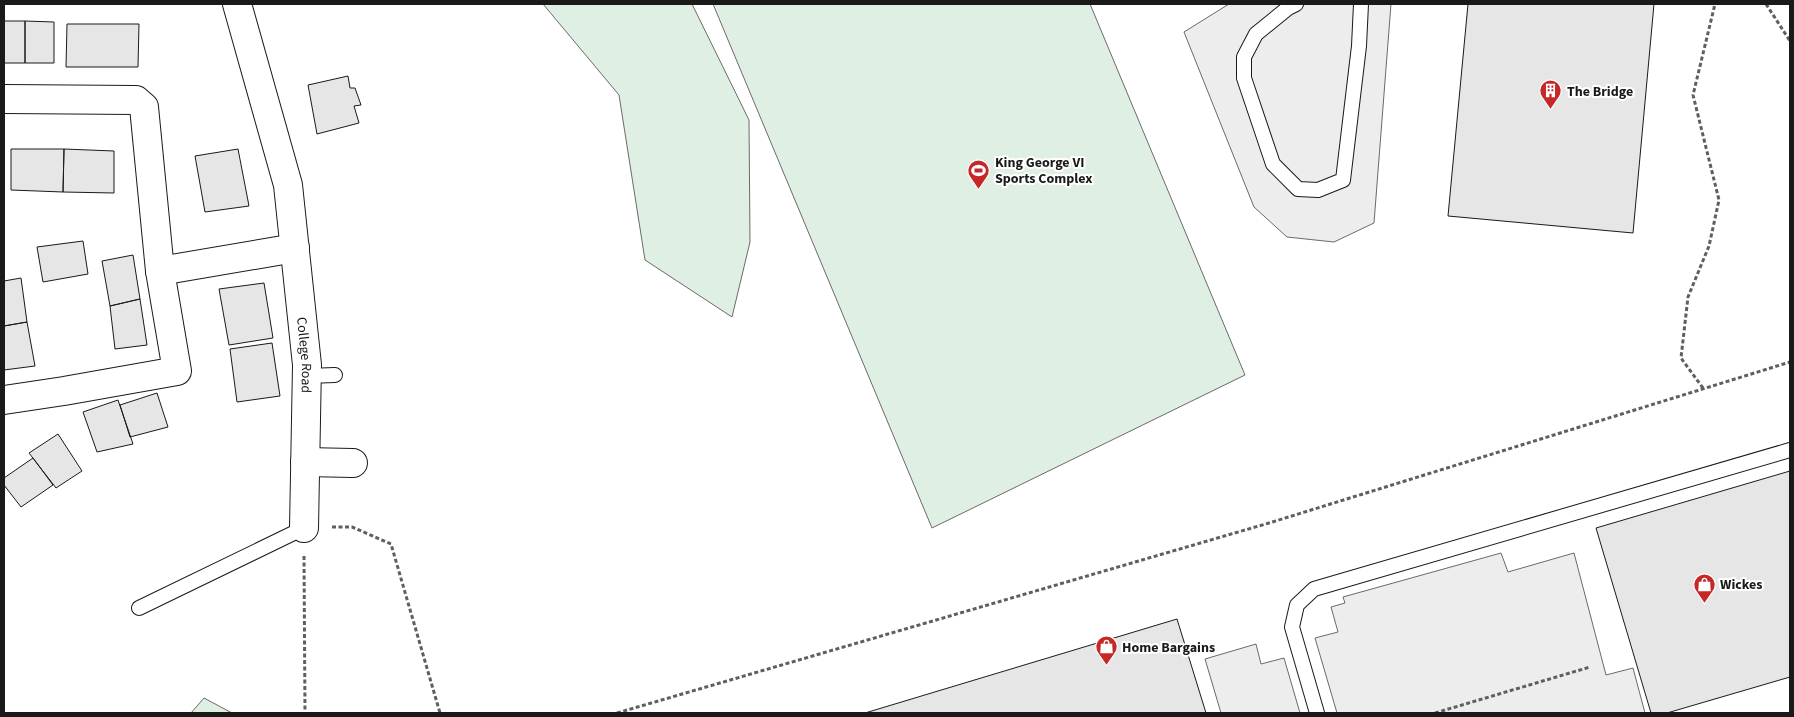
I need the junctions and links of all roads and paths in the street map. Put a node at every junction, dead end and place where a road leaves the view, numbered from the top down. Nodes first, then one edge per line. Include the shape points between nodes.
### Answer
1 (237, 4) edge
2 (1296, 4) edge
3 (1361, 4) edge
4 (1715, 4) edge
5 (1766, 4) edge
6 (1790, 41) edge
7 (4, 99) edge
8 (295, 248) junction
9 (160, 271) junction
10 (1790, 362) edge
11 (335, 375) dead end
12 (307, 376) junction
13 (1704, 388) junction
14 (4, 400) edge
15 (1790, 450) edge
16 (305, 462) junction
17 (353, 463) dead end
18 (304, 528) junction
19 (139, 608) dead end
20 (1590, 667) dead end
21 (305, 713) edge
22 (440, 713) edge
23 (617, 713) edge
24 (1317, 713) edge
25 (1435, 713) edge

1 - 8 street, College Road via 288,186
2 - 3 lane via 1256,34 1244,57 1244,78 1273,164 1298,189 1318,190 1343,180
4 - 13 path via 1693,95 1719,200 1709,246 1688,297 1681,358
5 - 6 path
7 - 9 street via 136,100 144,107
8 - 9 street
8 - 12 street, College Road
9 - 14 street via 177,370
10 - 13 path
11 - 12 lane
12 - 16 street, College Road
13 - 23 path via 1269,523
15 - 24 lane via 1314,589 1297,605 1292,627
16 - 17 street
16 - 18 street, College Road
18 - 19 lane
18 - 21 path
18 - 22 path via 352,527 391,544
20 - 25 path

